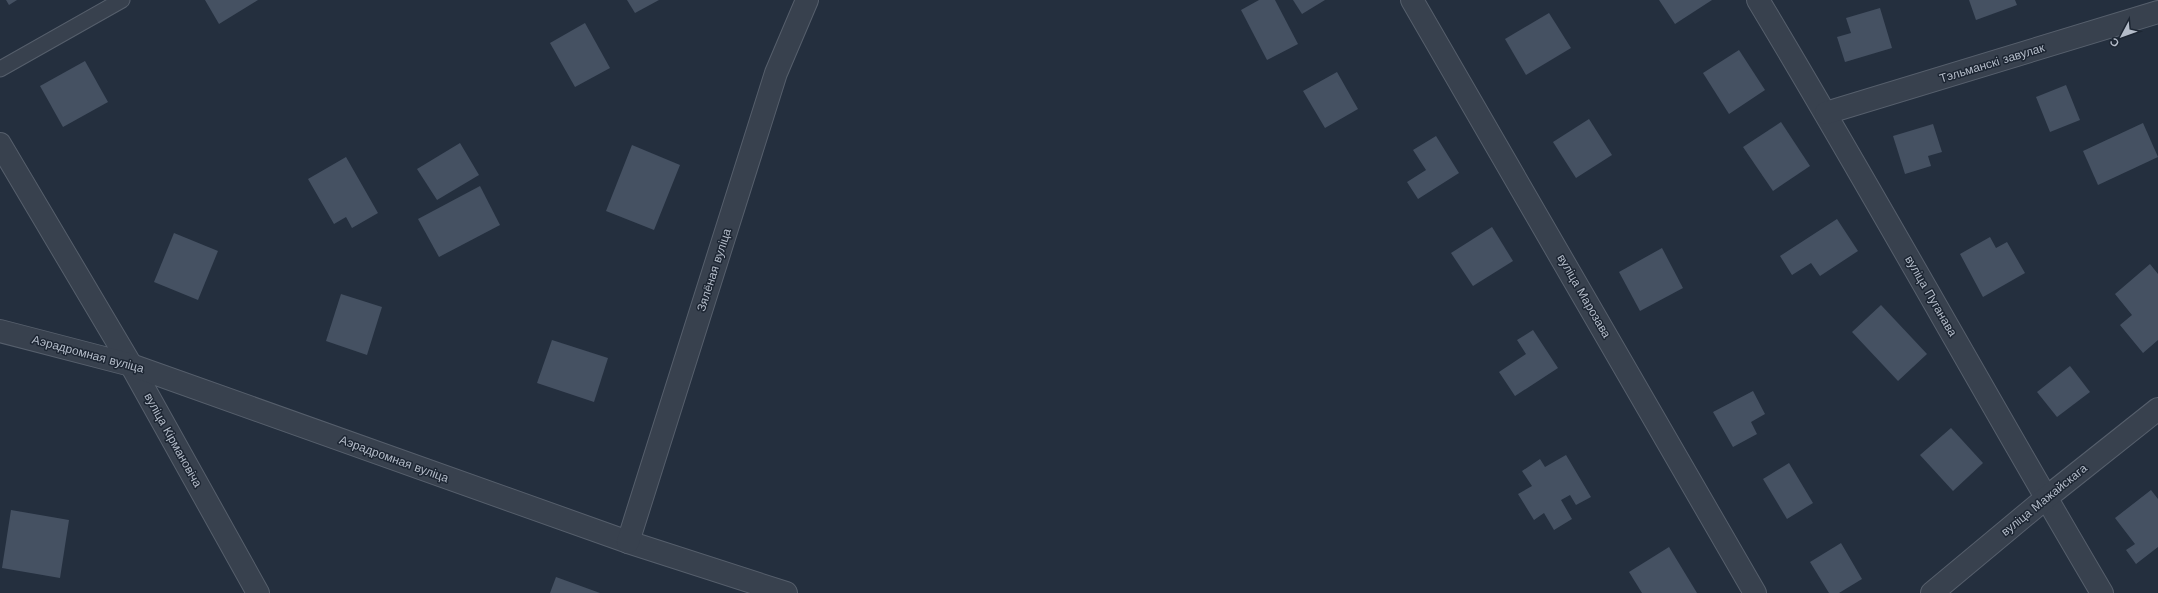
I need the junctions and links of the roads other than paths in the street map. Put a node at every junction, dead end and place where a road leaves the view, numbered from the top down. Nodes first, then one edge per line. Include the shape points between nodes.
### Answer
1 (122, 0) edge
2 (807, 0) edge
3 (1412, 0) edge
4 (1758, 0) edge
5 (2158, 12) edge
6 (0, 69) edge
7 (1826, 113) junction
8 (0, 144) edge
9 (0, 331) edge
10 (132, 365) junction
11 (2158, 409) edge
12 (2046, 498) junction
13 (628, 542) junction
14 (258, 593) edge
15 (786, 593) edge
16 (1755, 593) edge
17 (1932, 593) edge
18 (2102, 593) edge

1 - 6 lane
2 - 13 street, Зялёная вуліца via 776,73
3 - 16 street, вуліца Марозава
4 - 7 street, вуліца Пуганава
5 - 7 street, Тэльманскі завулак
7 - 12 street, вуліца Пуганава
8 - 10 street, вуліца Кірмановіча
9 - 10 street, Аэрадромная вуліца
10 - 13 street, Аэрадромная вуліца
10 - 14 street, вуліца Кірмановіча
11 - 12 street, вуліца Мажайскага
12 - 17 street, вуліца Мажайскага
12 - 18 street, вуліца Пуганава
13 - 15 street, Аэрадромная вуліца

